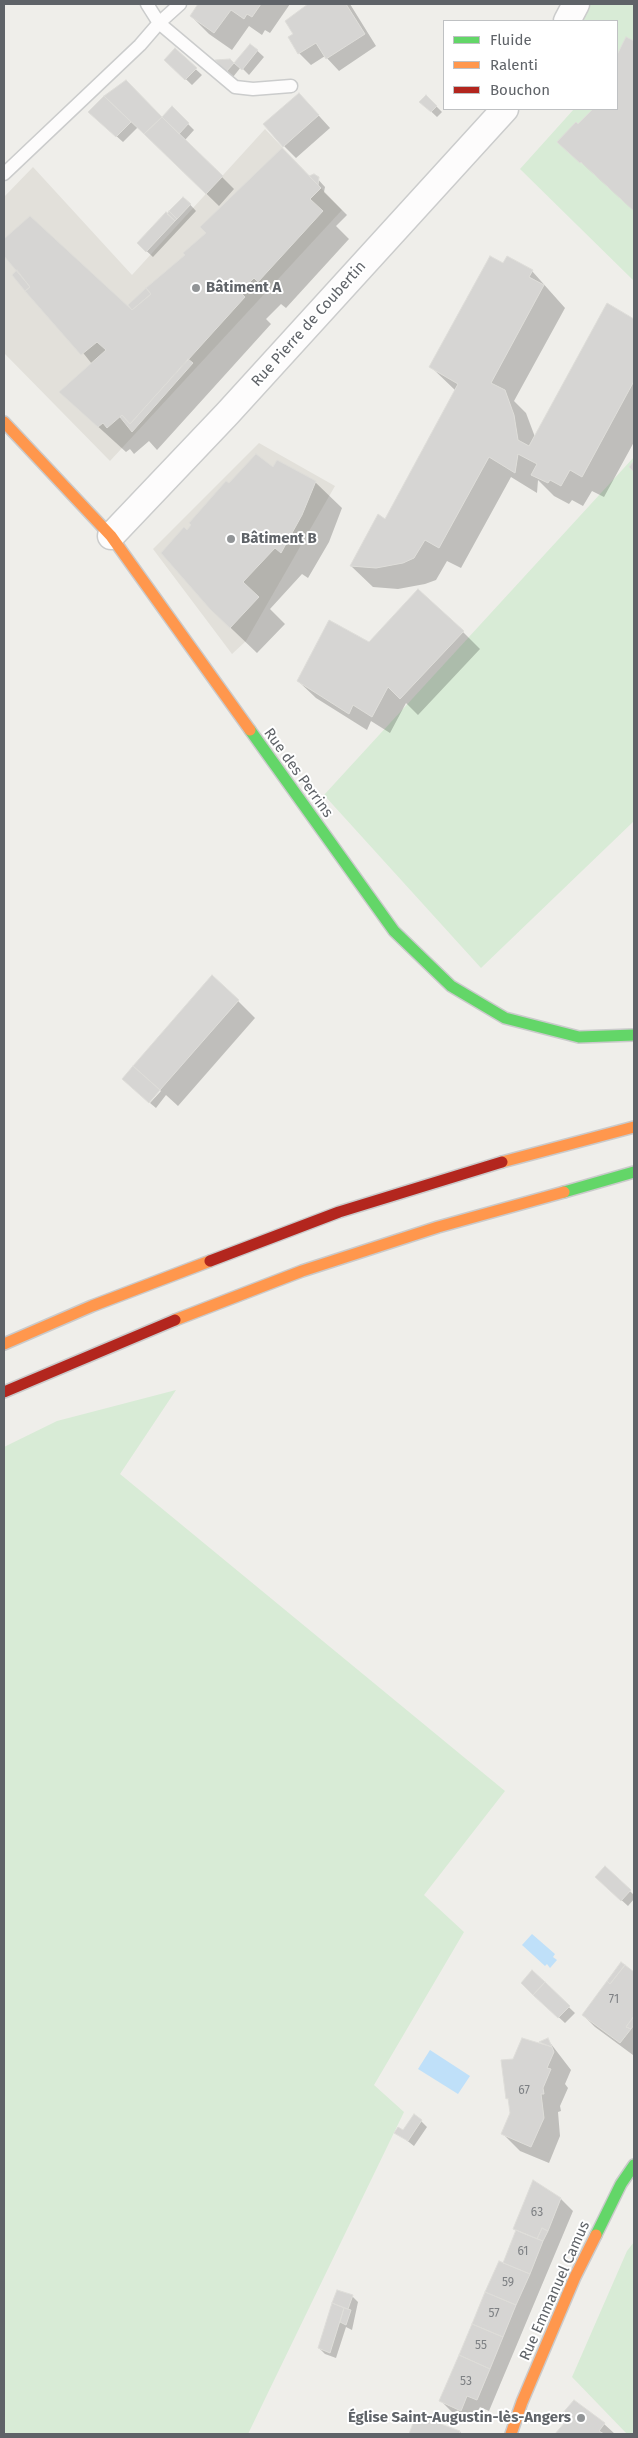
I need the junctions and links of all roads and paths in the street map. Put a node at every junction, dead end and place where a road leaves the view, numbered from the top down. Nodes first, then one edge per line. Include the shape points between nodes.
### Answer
1 (147, 4) edge
2 (180, 4) edge
3 (557, 4) edge
4 (576, 4) edge
5 (566, 20) edge
6 (568, 20) edge
7 (159, 23) junction
8 (291, 86) dead end
9 (504, 110) edge
10 (4, 174) edge
11 (4, 422) edge
12 (111, 536) junction
13 (634, 1035) edge
14 (634, 1127) edge
15 (634, 1172) edge
16 (4, 1344) edge
17 (4, 1392) edge
18 (634, 2165) edge
19 (511, 2434) edge

1 - 7 lane
2 - 7 lane
3 - 5 lane
4 - 6 street
7 - 8 lane via 235,87
7 - 10 lane via 140,46
9 - 12 street, Rue Pierre de Coubertin via 227,414
11 - 12 main road, Rue des Perrins
12 - 13 main road, Rue des Perrins via 394,932 451,986 505,1018 579,1037
14 - 16 main road via 469,1171 338,1212 92,1306
15 - 17 main road via 438,1227 302,1271 138,1334
18 - 19 main road, Rue Emmanuel Camus via 575,2277

